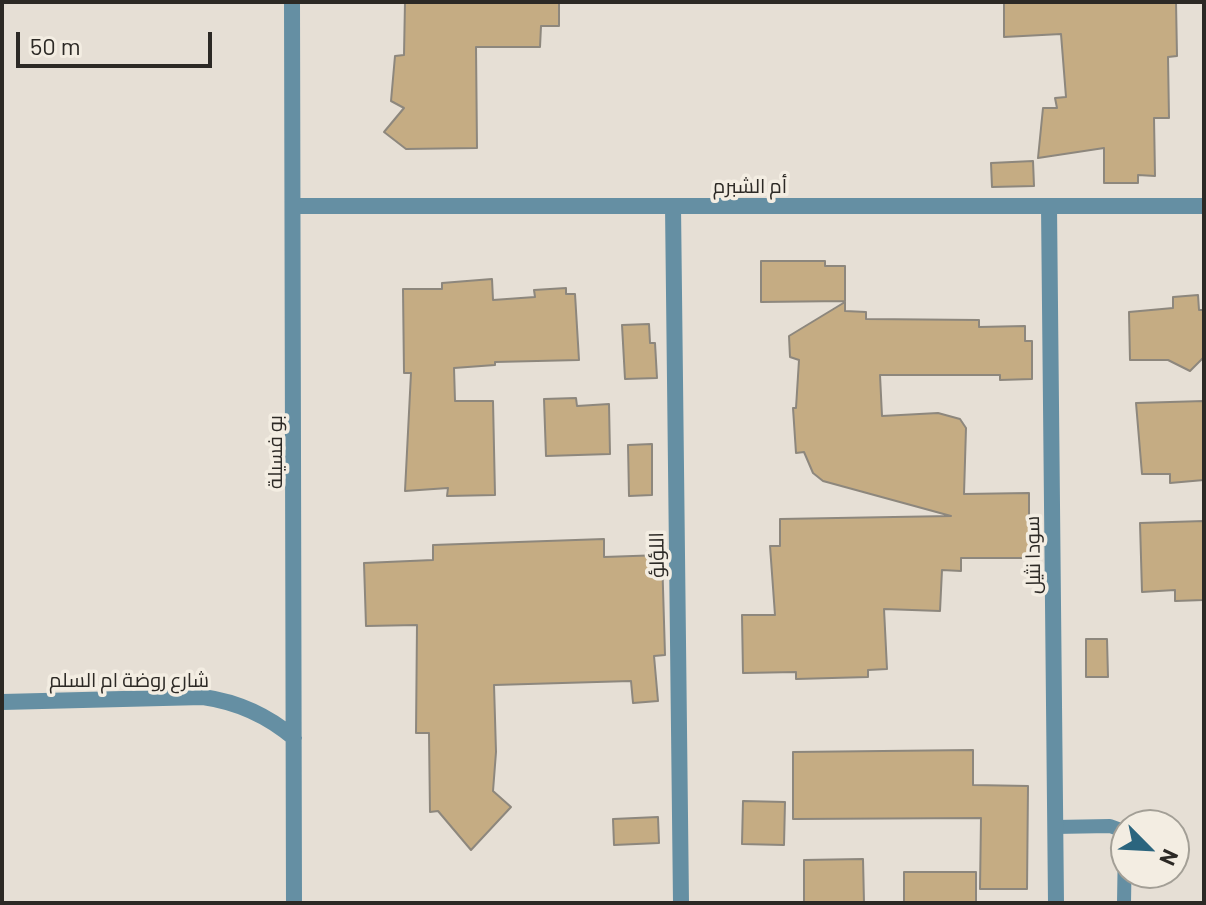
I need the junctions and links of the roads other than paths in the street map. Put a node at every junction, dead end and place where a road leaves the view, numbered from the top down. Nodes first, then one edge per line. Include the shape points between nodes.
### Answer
1 (292, 2) edge
2 (295, 206) junction
3 (673, 206) junction
4 (1049, 206) junction
5 (1204, 206) edge
6 (2, 702) edge
7 (294, 738) junction
8 (1055, 827) junction
9 (294, 903) edge
10 (681, 903) edge
11 (1056, 903) edge
12 (1124, 903) edge

1 - 2 street, بو فسيلة
2 - 3 street, أم الشبرم
2 - 7 street, بو فسيلة
3 - 4 street, أم الشبرم
3 - 10 street, اللؤلؤ
4 - 5 street, أم الشبرم
4 - 8 street, سودا نثيل
6 - 7 street, شارع روضة ام السلم via 203,697 252,710
7 - 9 street, بو فسيلة
8 - 11 street, سودا نثيل
8 - 12 lane via 1121,830

